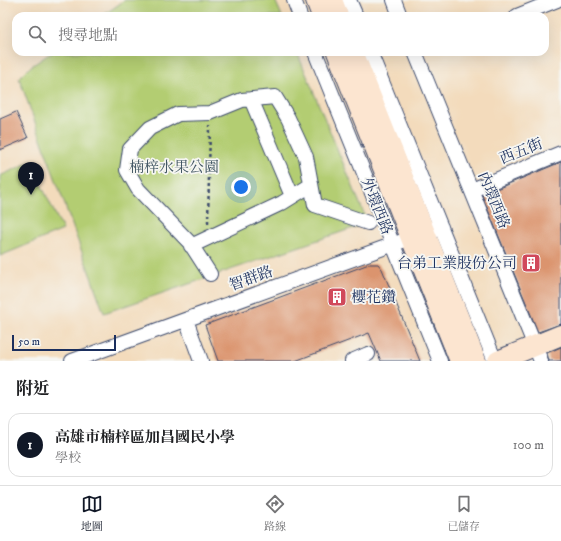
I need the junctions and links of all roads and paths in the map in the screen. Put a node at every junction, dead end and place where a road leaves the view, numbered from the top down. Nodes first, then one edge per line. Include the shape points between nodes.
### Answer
1 (294, 0) edge
2 (316, 0) edge
3 (332, 0) edge
4 (349, 0) edge
5 (394, 0) edge
6 (557, 0) edge
7 (298, 12) edge
8 (320, 12) edge
9 (336, 12) edge
10 (354, 12) edge
11 (398, 12) edge
12 (527, 12) edge
13 (317, 56) edge
14 (339, 56) edge
15 (355, 56) edge
16 (371, 56) edge
17 (421, 56) edge
18 (251, 99) junction
19 (210, 112) junction
20 (561, 153) edge
21 (311, 185) junction
22 (472, 190) junction
23 (292, 196) junction
24 (368, 223) dead end
25 (426, 232) junction
26 (208, 238) junction
27 (393, 245) junction
28 (191, 246) junction
29 (210, 274) dead end
30 (186, 320) junction
31 (561, 335) edge
32 (538, 353) edge
33 (368, 354) dead end
34 (72, 361) edge
35 (201, 361) edge
36 (352, 361) edge
37 (440, 361) edge
38 (460, 361) edge
39 (476, 361) edge
40 (495, 361) edge
41 (498, 361) edge

1 - 7 street
2 - 8 street
3 - 9 street
4 - 10 street
5 - 11 street
6 - 12 street
13 - 27 street, 外環西路
14 - 25 street, 外環西路
15 - 25 street, 外環西路
16 - 25 street, 外環西路
17 - 22 street, 內環西路
18 - 19 street
18 - 21 street via 275,97 306,157
18 - 23 street
19 - 26 path
19 - 28 street via 178,114 150,128 130,149 127,170 138,189
20 - 22 street, 西五街
21 - 23 street
21 - 24 street via 315,205
22 - 32 street, 內環西路
23 - 26 street
25 - 27 street, 智群路
25 - 38 street, 外環西路
25 - 39 street, 外環西路
25 - 40 street, 外環西路
26 - 28 street
27 - 30 street, 智群路
27 - 37 street, 外環西路
28 - 29 street
30 - 34 street, 智群路
30 - 35 street
31 - 32 street
32 - 41 street
33 - 36 street

